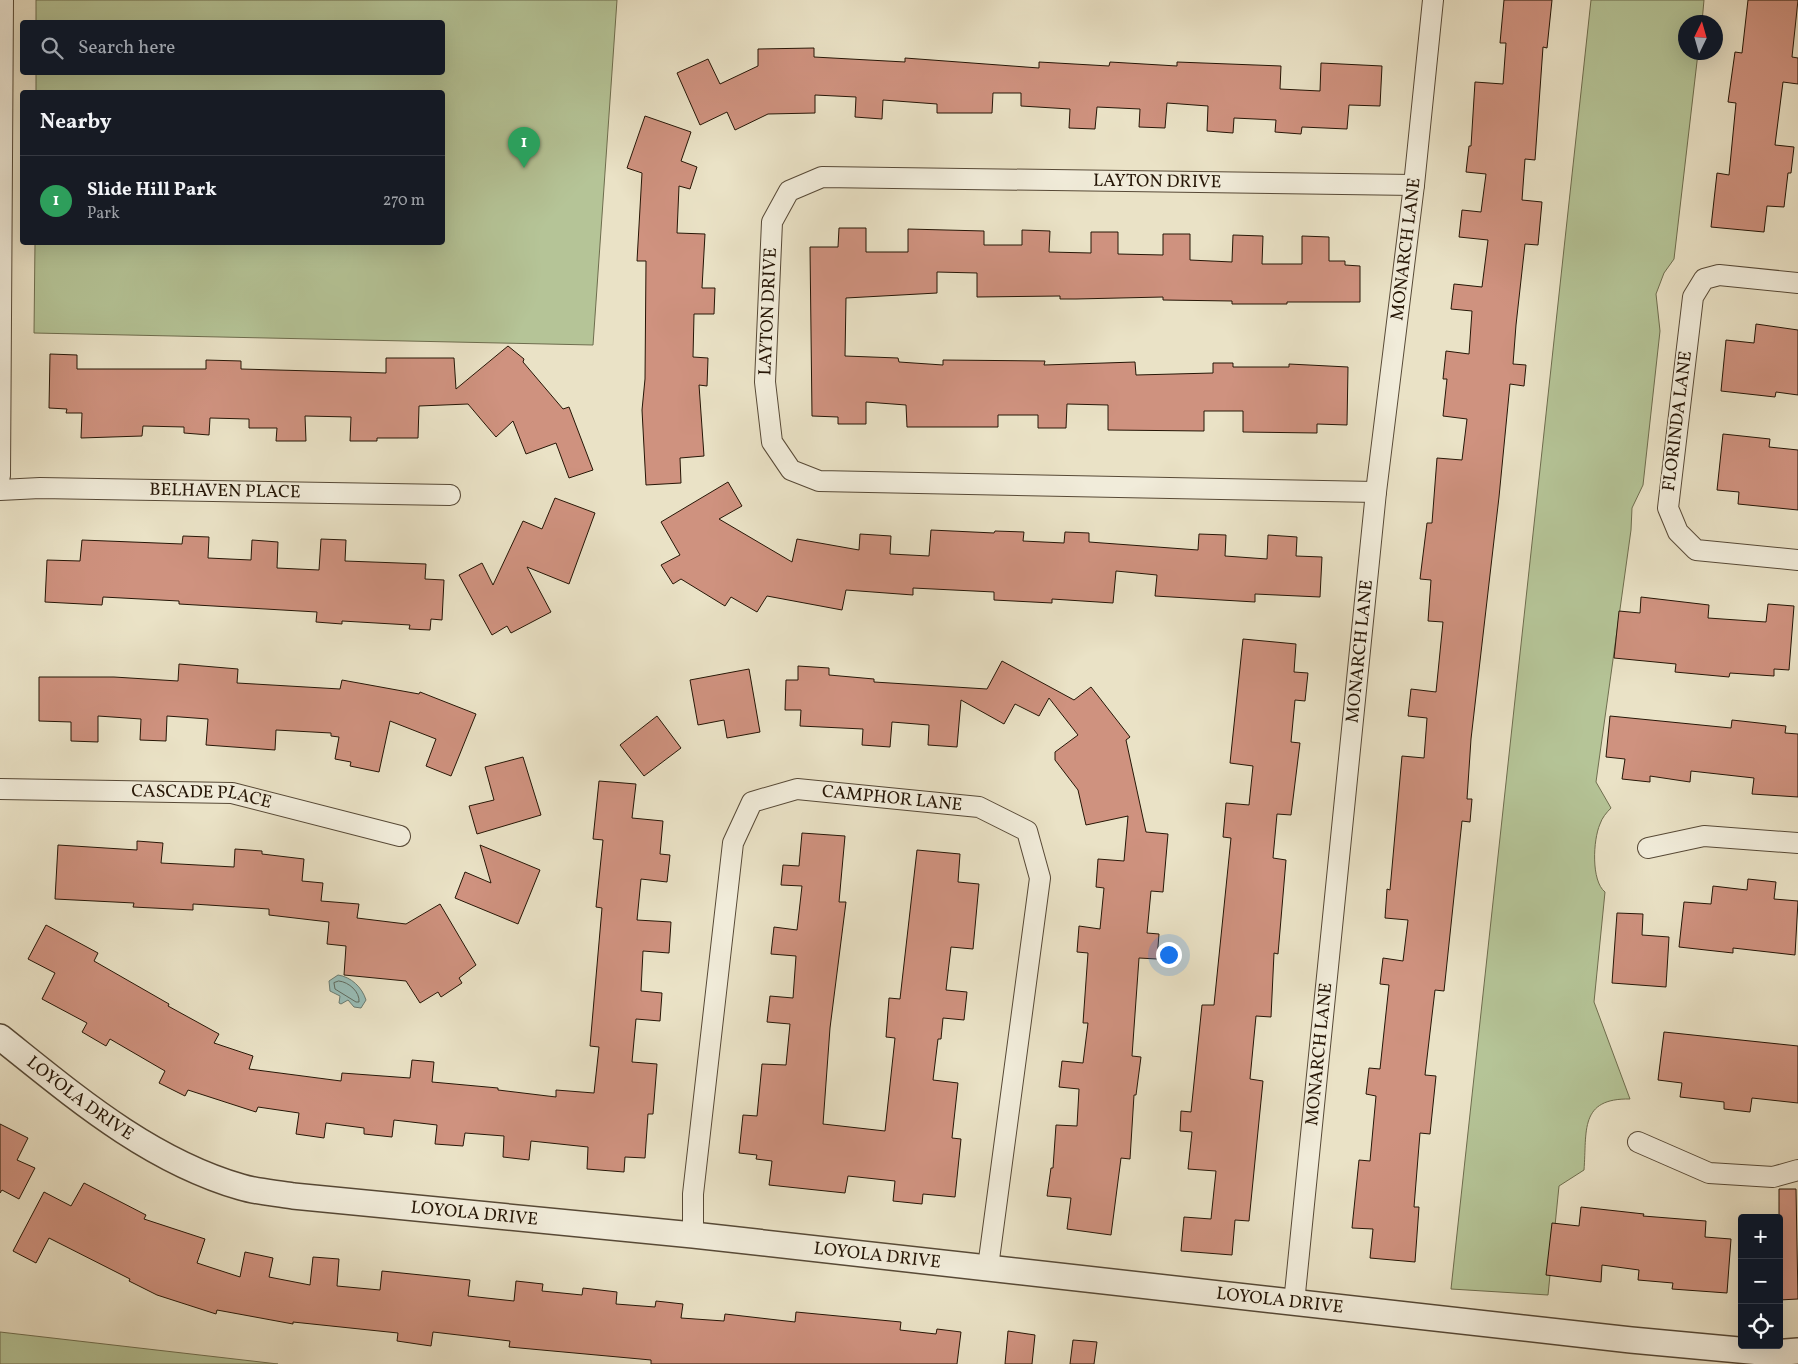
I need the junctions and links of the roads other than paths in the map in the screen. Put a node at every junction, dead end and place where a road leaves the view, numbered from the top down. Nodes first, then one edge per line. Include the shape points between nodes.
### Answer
1 (3, 0) edge
2 (1433, 0) edge
3 (1414, 185) junction
4 (1, 192) edge
5 (1798, 283) edge
6 (0, 476) edge
7 (0, 490) edge
8 (1376, 492) junction
9 (450, 495) dead end
10 (1798, 560) edge
11 (0, 789) edge
12 (400, 836) dead end
13 (1798, 843) edge
14 (1648, 848) dead end
15 (0, 1037) edge
16 (1638, 1142) dead end
17 (1798, 1170) edge
18 (693, 1235) junction
19 (988, 1267) junction
20 (1294, 1303) junction
21 (1798, 1351) edge

1 - 4 street
2 - 3 street, MONARCH LANE
3 - 8 street, MONARCH LANE
3 - 8 street, LAYTON DRIVE via 822,178 789,191 772,222 765,382 772,442 791,470 819,481
4 - 6 street
5 - 10 street, FLORINDA LANE via 1719,274 1704,279 1693,298 1668,508 1678,532 1696,550
7 - 9 street, BELHAVEN PLACE
8 - 20 street, MONARCH LANE
11 - 12 street, CASCADE PLACE via 232,793
13 - 14 street via 1704,836
15 - 18 street, LOYOLA DRIVE via 142,1144 189,1168 241,1187 293,1196
16 - 17 street via 1708,1174 1772,1177
18 - 19 street, LOYOLA DRIVE
18 - 19 street, CAMPHOR LANE via 693,1194 733,843 752,802 798,789 980,807 1027,831 1040,878
19 - 20 street, LOYOLA DRIVE
20 - 21 street, LOYOLA DRIVE via 1762,1352

